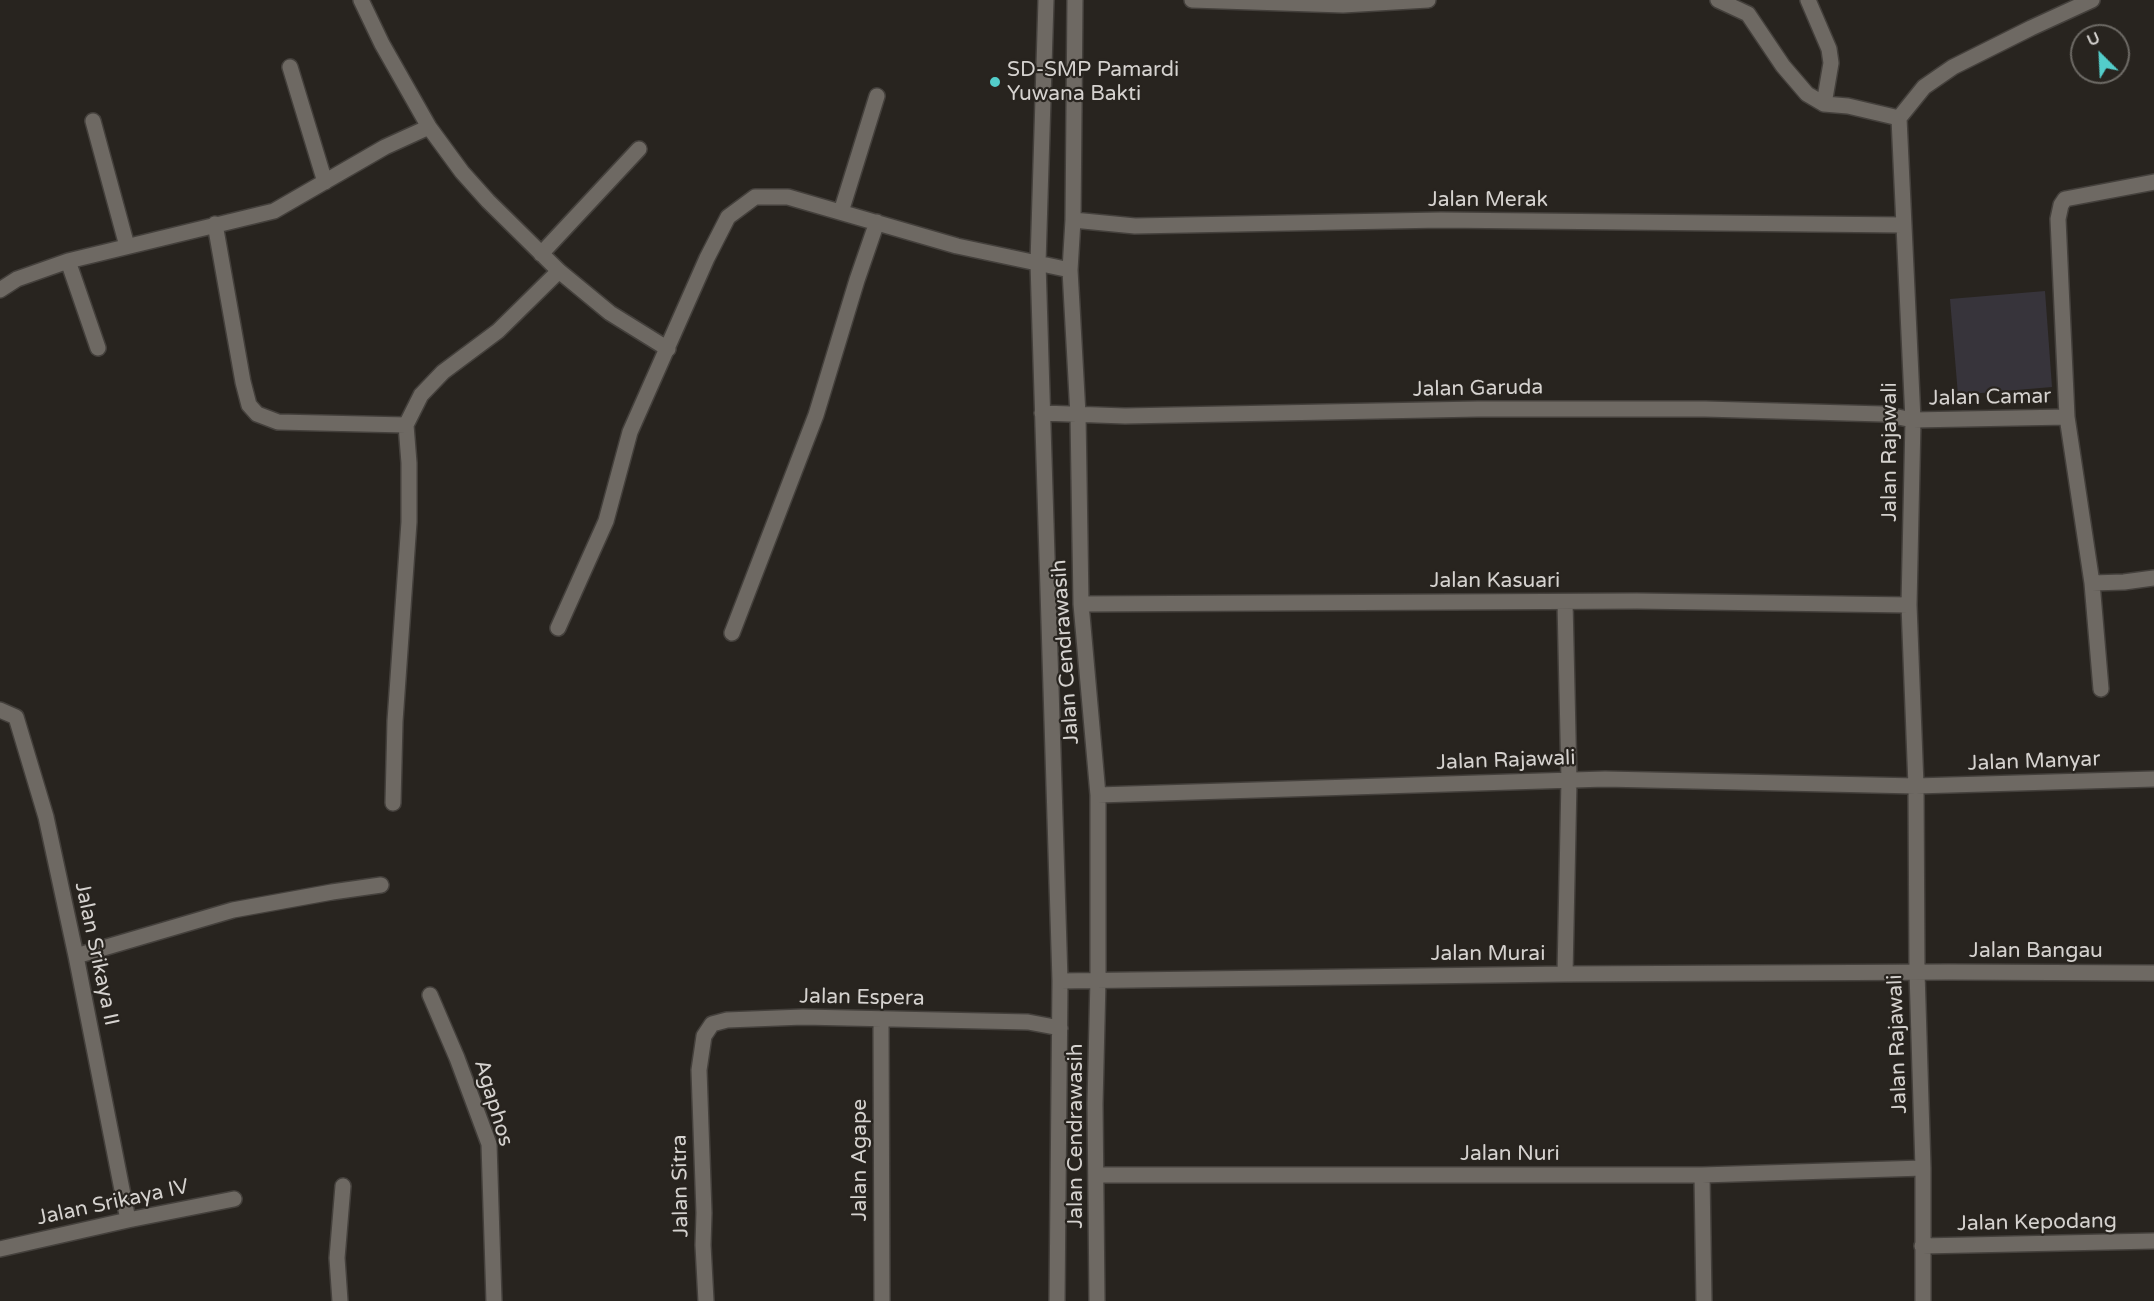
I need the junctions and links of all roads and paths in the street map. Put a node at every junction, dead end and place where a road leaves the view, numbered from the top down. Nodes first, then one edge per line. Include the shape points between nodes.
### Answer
1 (361, 0) edge
2 (1046, 0) edge
3 (1074, 0) edge
4 (1192, 0) edge
5 (1428, 0) edge
6 (1718, 0) edge
7 (1808, 0) edge
8 (2092, 0) edge
9 (1343, 2) edge
10 (290, 67) dead end
11 (877, 96) dead end
12 (1824, 104) junction
13 (1899, 118) junction
14 (93, 121) dead end
15 (429, 127) junction
16 (639, 149) dead end
17 (325, 182) junction
18 (2154, 182) edge
19 (841, 212) junction
20 (1073, 220) junction
21 (877, 222) junction
22 (215, 224) junction
23 (1903, 225) junction
24 (127, 246) junction
25 (541, 254) junction
26 (68, 261) junction
27 (1038, 263) junction
28 (1070, 270) junction
29 (559, 271) junction
30 (0, 290) edge
31 (98, 348) dead end
32 (668, 349) junction
33 (1042, 413) junction
34 (1078, 415) junction
35 (2067, 417) junction
36 (1913, 420) junction
37 (406, 425) junction
38 (2154, 578) edge
39 (2092, 583) junction
40 (1566, 602) junction
41 (1081, 604) junction
42 (1909, 605) junction
43 (558, 628) dead end
44 (732, 633) dead end
45 (2101, 689) dead end
46 (0, 710) edge
47 (2154, 779) edge
48 (1569, 780) junction
49 (1916, 786) junction
50 (1098, 795) junction
51 (393, 803) dead end
52 (381, 885) dead end
53 (76, 956) junction
54 (1917, 972) junction
55 (2154, 973) edge
56 (1565, 974) junction
57 (1098, 980) junction
58 (1060, 981) junction
59 (430, 995) dead end
60 (881, 1019) junction
61 (1060, 1028) junction
62 (699, 1070) joint
63 (1923, 1168) junction
64 (1096, 1175) junction
65 (1702, 1175) junction
66 (343, 1186) dead end
67 (234, 1199) dead end
68 (128, 1220) junction
69 (2154, 1241) edge
70 (1922, 1246) junction
71 (0, 1249) edge
72 (340, 1301) edge
73 (494, 1301) edge
74 (706, 1301) edge
75 (882, 1301) edge
76 (1058, 1301) edge
77 (1097, 1301) edge
78 (1704, 1301) edge
79 (1923, 1301) edge

1 - 15 street
2 - 27 street, Jalan Cendrawasih
3 - 20 street, Jalan Cendrawasih
4 - 9 street
5 - 9 street
6 - 12 street via 1748,14 1783,66 1807,94
7 - 12 street via 1829,49 1831,63
8 - 13 street via 1953,68 1924,87
10 - 17 street
11 - 19 street
12 - 13 street
13 - 23 street, Jalan Rajawali
14 - 24 street
15 - 17 street
15 - 25 street via 462,172
16 - 25 street
17 - 22 street via 274,211
18 - 35 street via 2065,199 2061,205 2058,219
19 - 21 street
19 - 32 street via 788,197 755,197 728,217
20 - 23 street, Jalan Merak via 1136,226 1441,220
20 - 28 street, Jalan Cendrawasih
21 - 27 street via 957,246
21 - 44 street via 816,415
22 - 24 street
22 - 37 street via 243,382 249,405 257,414 278,422
23 - 36 street, Jalan Rajawali
24 - 26 street
25 - 29 street
26 - 30 street via 17,279
26 - 31 street
27 - 28 street
27 - 33 street, Jalan Cendrawasih
28 - 34 street, Jalan Cendrawasih
29 - 32 street via 610,313
29 - 37 street via 498,331 443,372 421,395
32 - 43 street via 630,432 606,521
33 - 34 street, Jalan Garuda
33 - 58 street, Jalan Cendrawasih
34 - 36 street, Jalan Garuda via 1705,409 1883,414
34 - 41 street, Jalan Cendrawasih
35 - 36 street, Jalan Camar
35 - 39 street
36 - 42 street, Jalan Rajawali
37 - 51 street via 409,522
38 - 39 street
39 - 45 street
40 - 41 street, Jalan Kasuari
40 - 42 street, Jalan Kasuari
40 - 48 street
41 - 50 street, Jalan Cendrawasih
42 - 49 street, Jalan Rajawali
46 - 53 street, Jalan Srikaya II via 16,717 46,817
47 - 49 street, Jalan Manyar
48 - 49 street, Jalan Rajawali
48 - 50 street, Jalan Rajawali
48 - 56 street
49 - 54 street, Jalan Rajawali
50 - 57 street, Jalan Cendrawasih
52 - 53 street via 233,910
53 - 68 street, Jalan Srikaya II
54 - 55 street, Jalan Bangau
54 - 56 street, Jalan Murai
54 - 63 street, Jalan Rajawali
56 - 57 street, Jalan Murai
57 - 58 street, Jalan Murai
57 - 64 street, Jalan Cendrawasih
58 - 61 street, Jalan Cendrawasih
59 - 73 street, Agaphos via 489,1144
60 - 61 street, Jalan Espera via 1028,1022
60 - 62 street, Jalan Espera via 803,1017 712,1024 704,1036
60 - 75 street, Jalan Agape
61 - 76 street, Jalan Cendrawasih
62 - 74 street, Jalan Sitra
63 - 65 street, Jalan Nuri
63 - 70 street, Jalan Rajawali
64 - 65 street, Jalan Nuri
64 - 77 street, Jalan Cendrawasih
65 - 78 street
66 - 72 street via 337,1258
67 - 68 street, Jalan Srikaya IV
68 - 71 street, Jalan Srikaya IV
69 - 70 street, Jalan Kepodang
70 - 79 street, Jalan Rajawali

